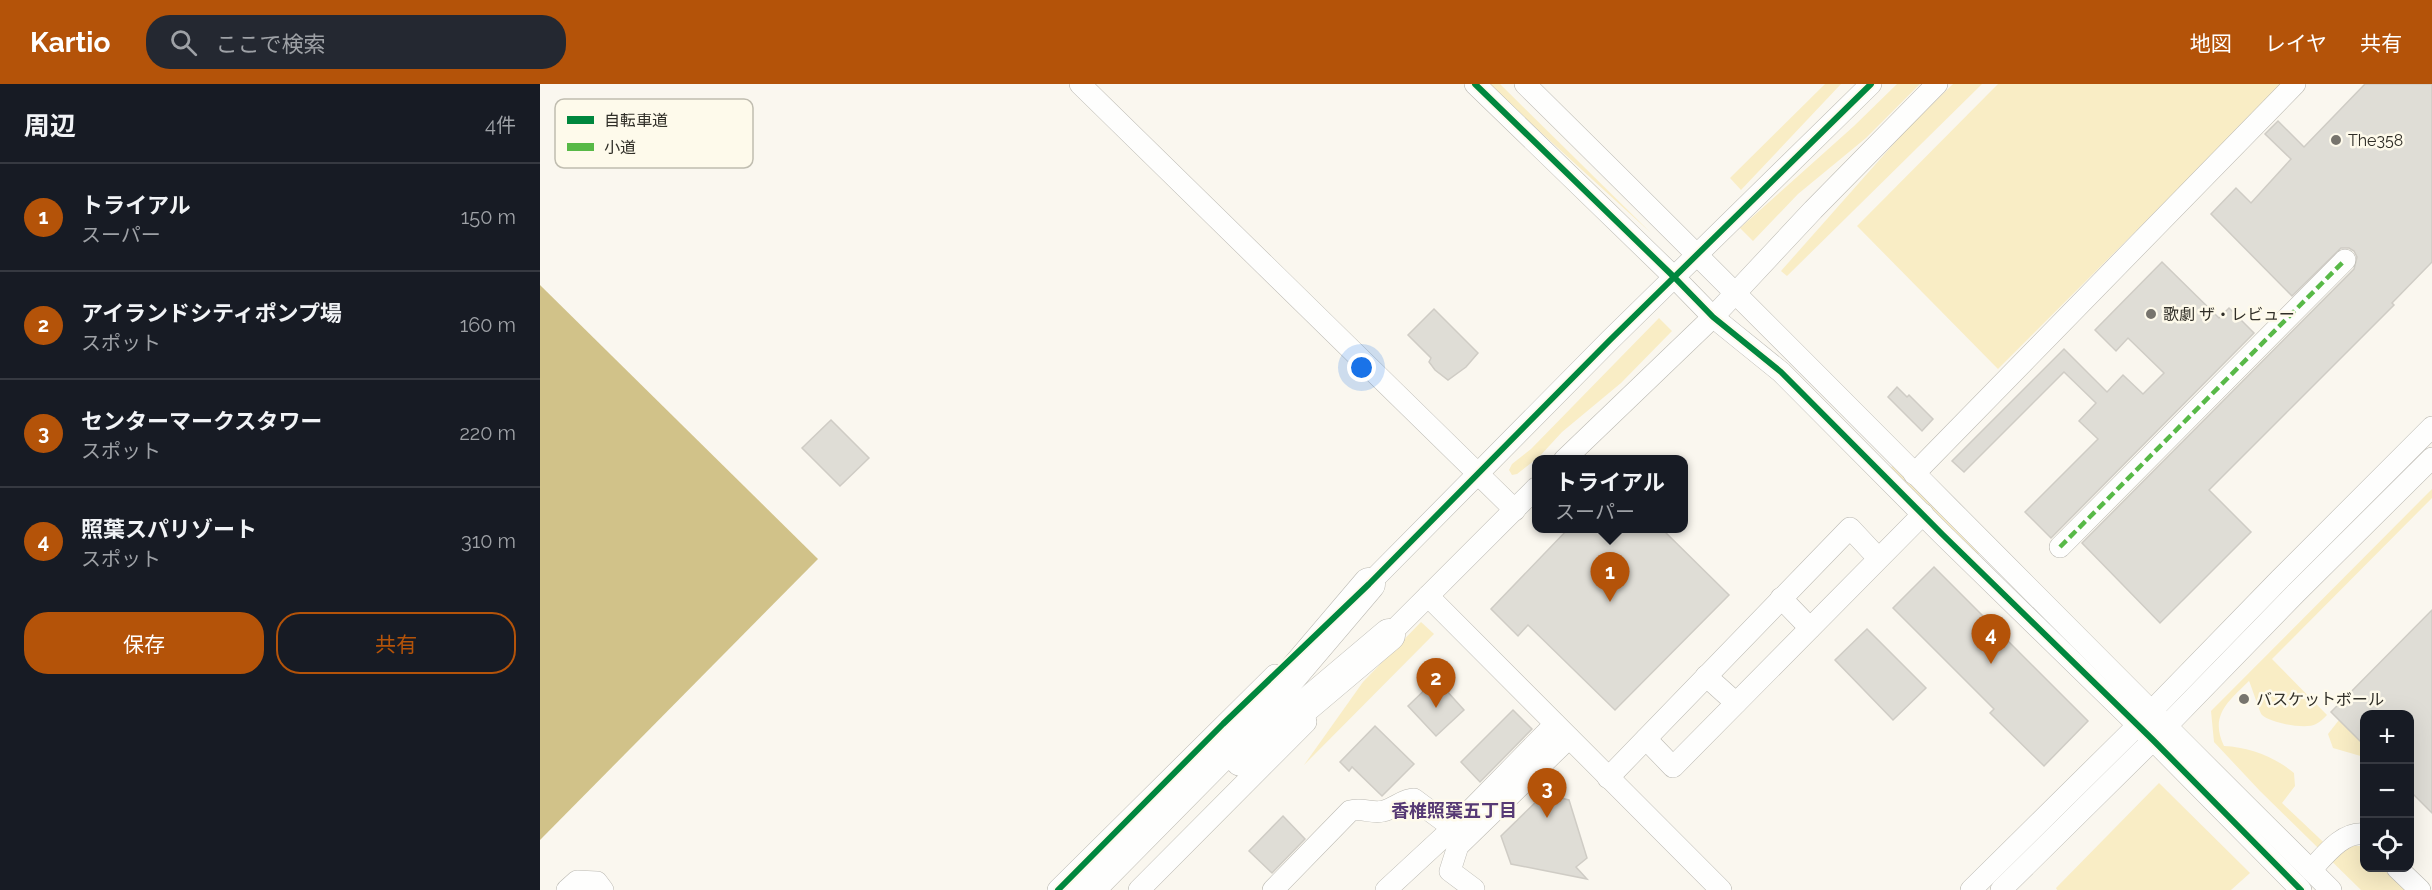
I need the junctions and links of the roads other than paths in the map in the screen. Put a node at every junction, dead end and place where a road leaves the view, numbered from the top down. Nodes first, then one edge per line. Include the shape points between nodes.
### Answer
1 (1080, 84) edge
2 (1475, 84) edge
3 (1525, 84) edge
4 (1871, 84) edge
5 (1937, 84) edge
6 (2295, 84) edge
7 (1698, 255) junction
8 (2345, 260) dead end
9 (1675, 278) junction
10 (1736, 293) junction
11 (1713, 317) junction
12 (2432, 427) edge
13 (1568, 455) edge
14 (2432, 458) edge
15 (1476, 474) junction
16 (1914, 474) junction
17 (1532, 492) edge
18 (1515, 510) junction
19 (1923, 514) junction
20 (2060, 547) dead end
21 (1878, 558) junction
22 (1369, 584) junction
23 (1428, 596) junction
24 (1781, 598) junction
25 (1810, 628) junction
26 (1389, 635) junction
27 (1706, 676) junction
28 (1736, 703) junction
29 (2145, 718) junction
30 (1562, 731) junction
31 (2160, 733) junction
32 (1646, 739) junction
33 (1246, 742) junction
34 (1608, 778) junction
35 (2360, 834) edge
36 (1456, 837) junction
37 (2311, 870) junction
38 (2402, 872) edge
39 (567, 890) edge
40 (603, 890) edge
41 (1058, 890) edge
42 (1088, 890) edge
43 (1112, 890) edge
44 (1139, 890) edge
45 (1273, 890) edge
46 (1386, 890) edge
47 (1721, 890) edge
48 (1971, 890) edge
49 (2001, 890) edge
50 (2301, 890) edge
51 (2331, 890) edge
52 (2420, 890) edge

1 - 15 street
2 - 9 street
3 - 7 street
4 - 7 street
5 - 10 street
6 - 16 street
7 - 9 street
7 - 10 street
8 - 20 street
9 - 11 street
9 - 15 street
10 - 11 street
10 - 16 street
11 - 13 street
11 - 19 street via 1781,372
12 - 29 street
14 - 31 street
15 - 18 street
15 - 22 street
16 - 29 street
17 - 18 street
18 - 23 street
19 - 21 street
19 - 29 street
21 - 24 street via 1850,528
21 - 25 street
22 - 33 highway
22 - 41 street
23 - 26 street
23 - 30 street
24 - 25 street
24 - 27 street
25 - 28 street
26 - 33 highway
26 - 44 street
27 - 28 street
27 - 32 street
28 - 32 street via 1673,767
29 - 31 street
29 - 48 street
30 - 34 street
30 - 36 street
31 - 37 street
31 - 49 street
31 - 50 street
32 - 34 street
33 - 42 highway
33 - 43 highway
34 - 47 street
35 - 37 street via 2352,833 2340,841
36 - 45 street via 1414,799 1383,812 1359,808 1350,811
36 - 46 street
37 - 51 street
38 - 52 street
39 - 40 street via 577,882 597,882

